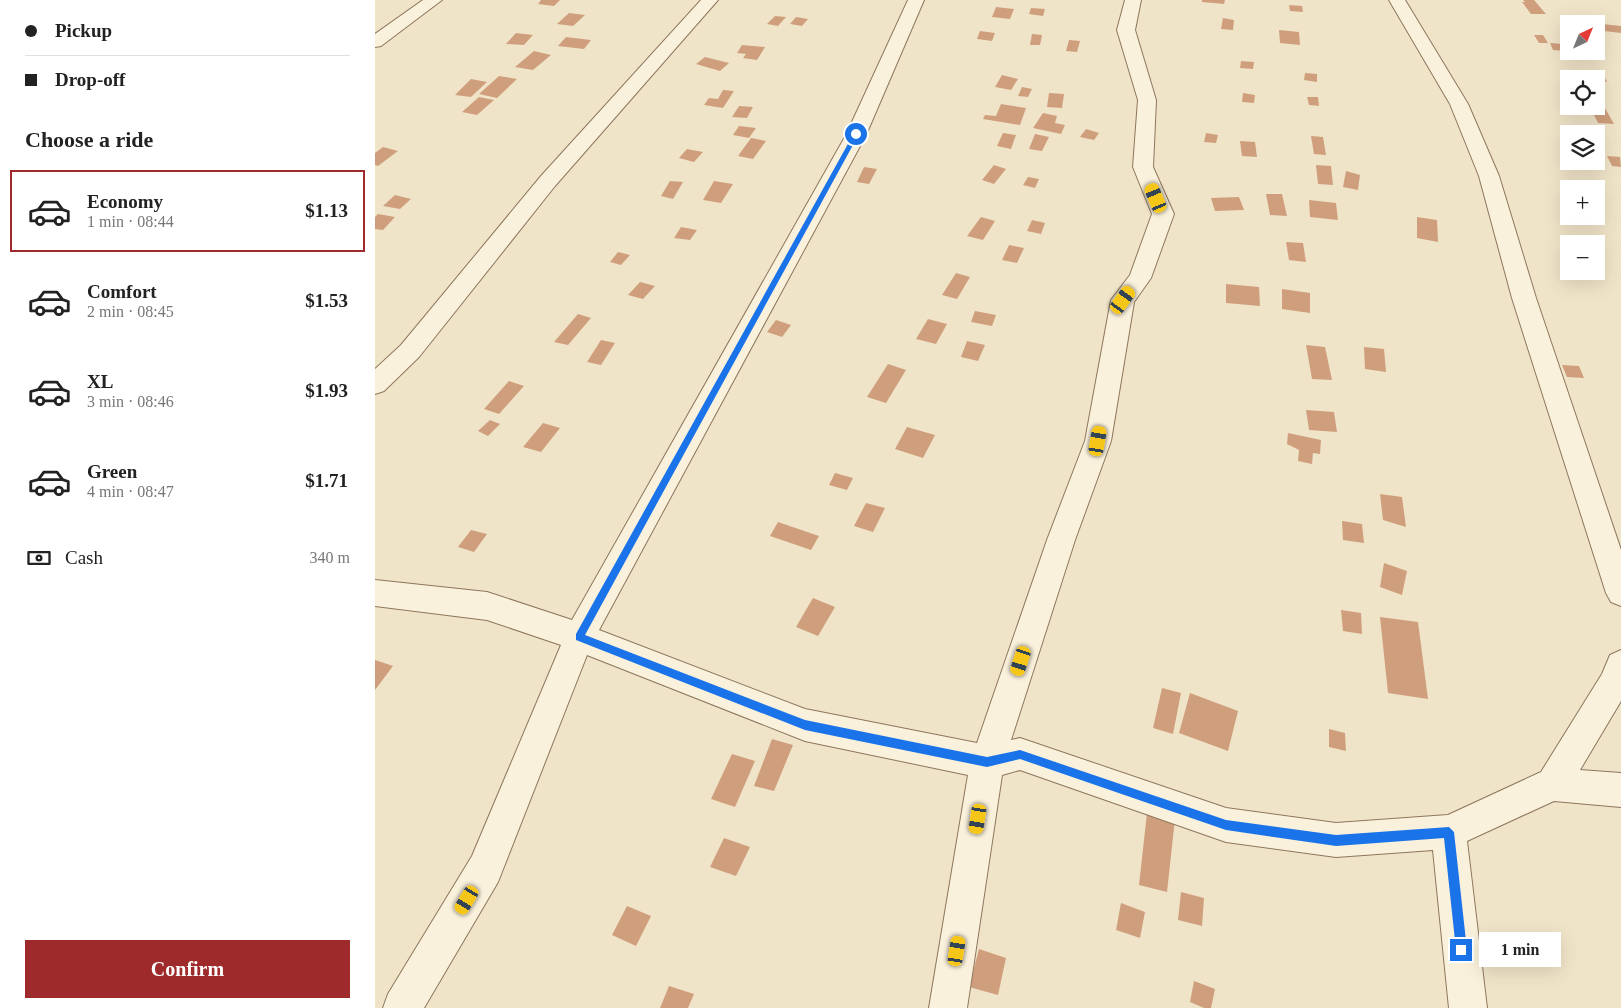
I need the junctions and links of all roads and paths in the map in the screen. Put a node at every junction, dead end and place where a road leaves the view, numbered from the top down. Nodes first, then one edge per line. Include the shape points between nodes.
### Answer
1 (434, 0) edge
2 (710, 0) edge
3 (916, 0) edge
4 (1133, 0) edge
5 (1397, 0) edge
6 (375, 42) edge
7 (375, 384) edge
8 (375, 593) edge
9 (1621, 593) edge
10 (579, 637) junction
11 (1621, 665) edge
12 (987, 762) junction
13 (1553, 784) junction
14 (1621, 790) edge
15 (1449, 832) junction
16 (402, 1008) edge
17 (948, 1008) edge
18 (1468, 1008) edge

1 - 6 street
2 - 7 street via 548,181 410,351
3 - 10 street via 856,134
4 - 12 street via 1126,30 1147,100 1143,167 1163,214 1139,278 1123,300 1098,441 1061,540
5 - 9 street via 1459,104 1489,176 1524,298
8 - 10 street via 487,606
10 - 12 street via 805,725
10 - 16 street via 485,869
11 - 13 street via 1615,682
12 - 15 street via 1020,754 1226,825 1336,840
12 - 17 street
13 - 14 street
13 - 15 street
15 - 18 street

